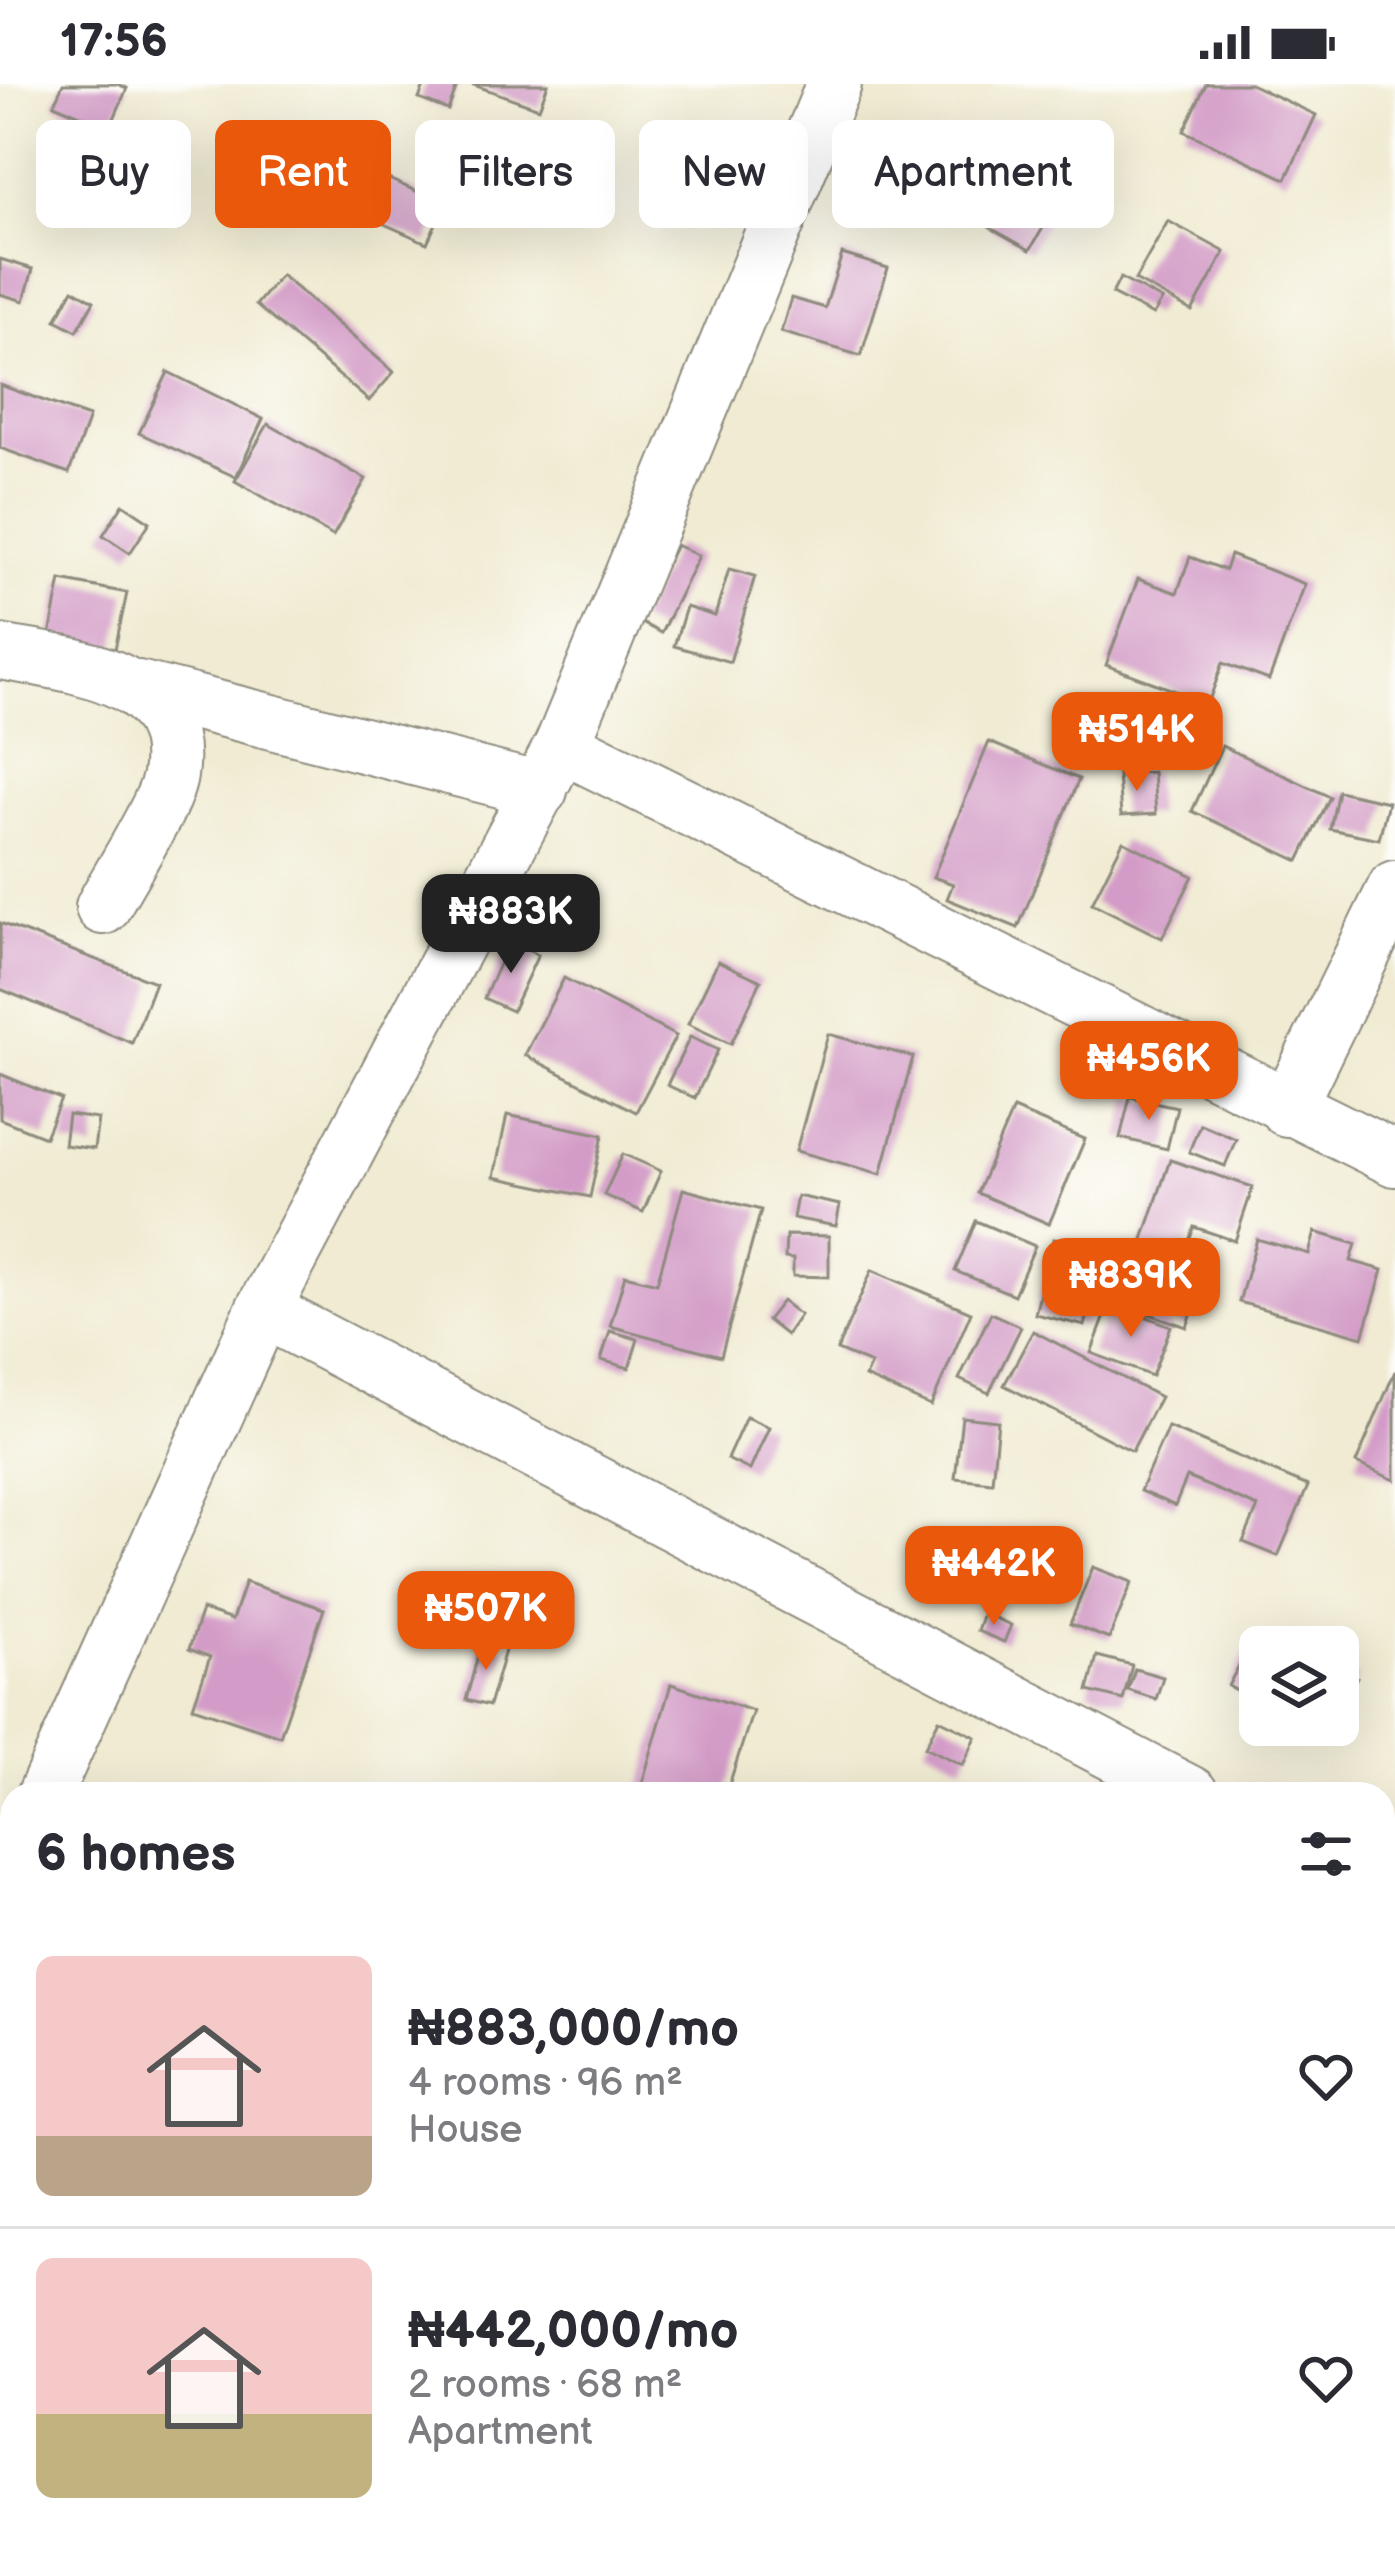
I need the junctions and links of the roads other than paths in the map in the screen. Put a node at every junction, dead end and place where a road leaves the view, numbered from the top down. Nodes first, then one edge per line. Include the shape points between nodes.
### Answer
1 (834, 84) edge
2 (0, 652) edge
3 (138, 688) junction
4 (551, 768) junction
5 (1395, 888) edge
6 (103, 907) dead end
7 (1287, 1109) junction
8 (1395, 1159) edge
9 (263, 1310) junction
10 (50, 1782) edge
11 (1169, 1782) edge

1 - 4 street
2 - 3 street via 108,673
3 - 4 street
3 - 6 street via 160,712 170,778
4 - 7 street
4 - 9 street
5 - 7 street
7 - 8 street
9 - 10 street
9 - 11 street

